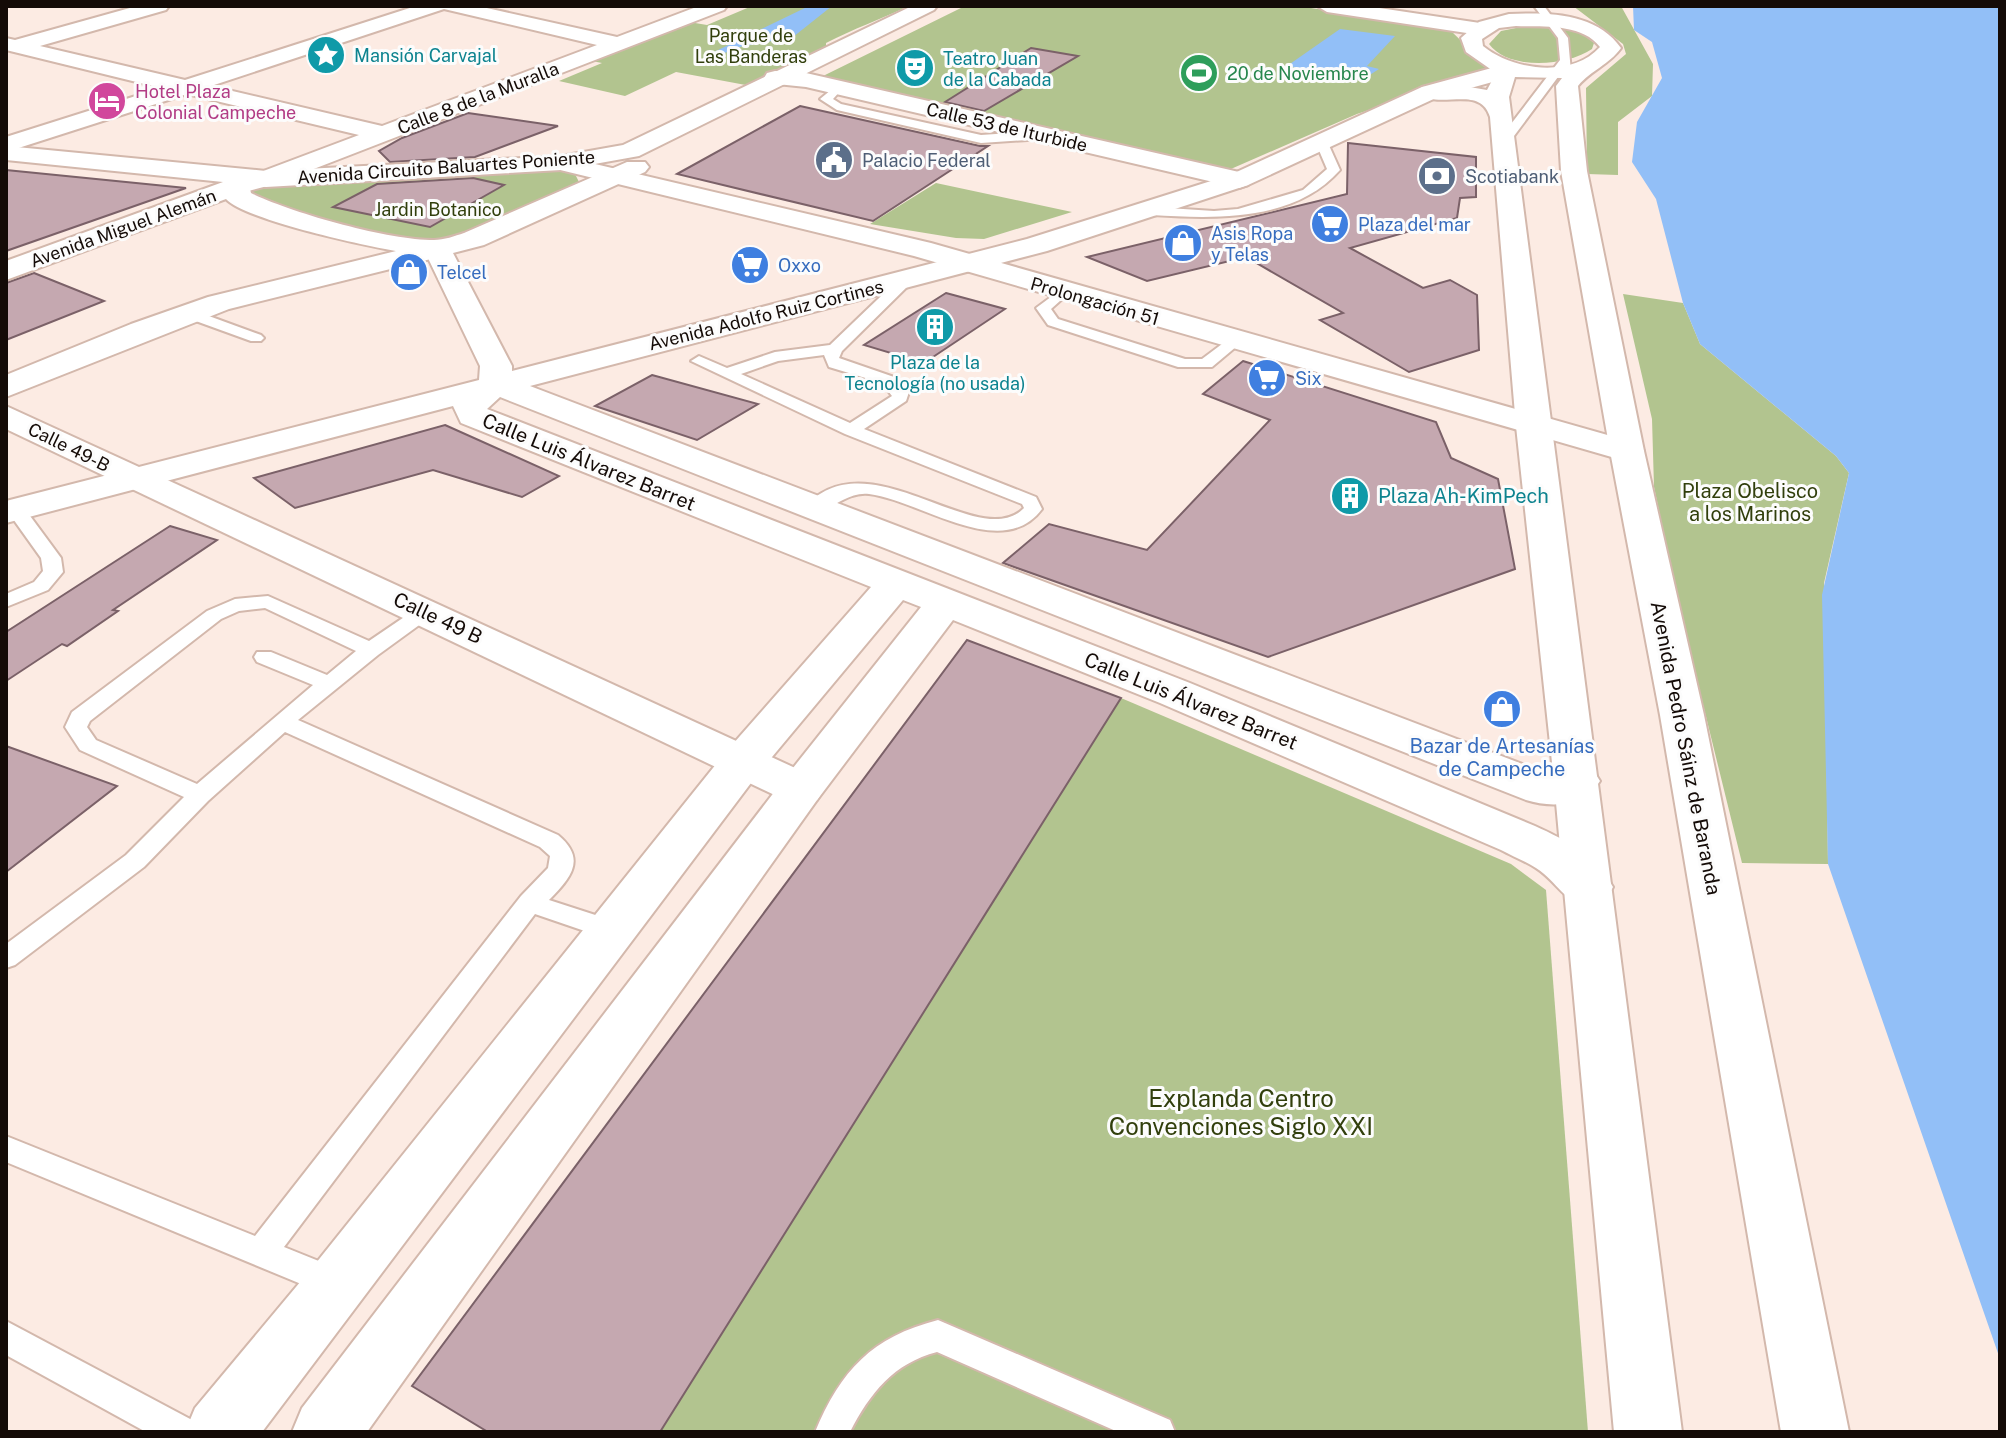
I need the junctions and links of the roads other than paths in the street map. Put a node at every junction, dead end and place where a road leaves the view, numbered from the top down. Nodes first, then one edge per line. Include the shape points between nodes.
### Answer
1 (159, 6) edge
2 (436, 6) edge
3 (452, 6) edge
4 (717, 6) edge
5 (927, 6) edge
6 (956, 6) edge
7 (1327, 6) edge
8 (1549, 11) edge
9 (1493, 19) edge
10 (620, 44) junction
11 (8, 46) edge
12 (1572, 64) junction
13 (775, 78) junction
14 (806, 80) junction
15 (190, 86) junction
16 (1505, 106) junction
17 (384, 134) junction
18 (1321, 141) junction
19 (6, 145) edge
20 (6, 153) edge
21 (561, 163) junction
22 (6, 164) edge
23 (615, 178) junction
24 (266, 179) junction
25 (1239, 180) junction
26 (237, 186) junction
27 (580, 191) junction
28 (1152, 211) junction
29 (437, 249) junction
30 (6, 262) edge
31 (966, 264) junction
32 (6, 271) edge
33 (899, 280) junction
34 (187, 313) junction
35 (256, 338) dead end
36 (835, 349) junction
37 (699, 361) dead end
38 (728, 373) junction
39 (495, 384) junction
40 (6, 387) edge
41 (6, 416) edge
42 (1533, 426) junction
43 (851, 430) junction
44 (1627, 451) junction
45 (705, 467) junction
46 (133, 478) junction
47 (665, 493) junction
48 (795, 502) junction
49 (10, 510) edge
50 (740, 523) junction
51 (895, 584) junction
52 (6, 601) edge
53 (945, 603) junction
54 (426, 611) junction
55 (371, 650) junction
56 (264, 657) dead end
57 (1204, 659) junction
58 (329, 684) junction
59 (1175, 693) junction
60 (282, 722) junction
61 (741, 764) junction
62 (1577, 781) junction
63 (801, 789) junction
64 (200, 795) junction
65 (1588, 887) junction
66 (530, 903) junction
67 (611, 930) junction
68 (6, 958) edge
69 (6, 1149) edge
70 (261, 1253) junction
71 (338, 1284) junction
72 (6, 1337) edge
73 (180, 1432) edge
74 (219, 1432) edge
75 (326, 1432) edge
76 (832, 1432) edge
77 (1158, 1432) edge
78 (1648, 1432) edge
79 (1815, 1432) edge

1 - 11 main road
2 - 15 main road
3 - 10 main road
4 - 10 main road, Calle 8 de la Muralla
5 - 13 main road, Avenida Circuito Baluartes Poniente
6 - 14 main road, Avenida Circuito Baluartes Poniente
7 - 9 main road
8 - 9 main road
8 - 12 main road
8 - 12 lane
9 - 16 main road via 1471,38 1473,48 1495,65
10 - 17 main road, Calle 8 de la Muralla
11 - 15 main road
12 - 16 main road
12 - 16 lane
12 - 44 main road, Avenida Pedro Sáinz de Baranda via 1574,171
13 - 14 main road, Calle 53 de Iturbide
13 - 21 main road, Avenida Circuito Baluartes Poniente via 630,151
14 - 23 main road, Avenida Circuito Baluartes Poniente
14 - 25 main road, Calle 53 de Iturbide
15 - 17 main road
15 - 19 main road
16 - 18 main road, Avenida Adolfo Ruiz Cortines via 1430,92
16 - 42 main road
17 - 24 main road, Calle 8 de la Muralla
18 - 25 main road, Avenida Adolfo Ruiz Cortines
18 - 28 lane via 1334,170 1308,193 1228,215
20 - 24 main road
21 - 23 main road, Prolongación 51
21 - 24 main road, Avenida Circuito Baluartes Poniente
21 - 27 main road via 574,172
22 - 26 main road
23 - 27 main road, Avenida Circuito Baluartes Poniente
23 - 31 main road, Prolongación 51
24 - 26 main road, Calle 8 de la Muralla
25 - 28 main road, Avenida Adolfo Ruiz Cortines
26 - 29 main road, Avenida Circuito Baluartes Poniente via 238,197 260,208 386,243
26 - 30 main road, Avenida Miguel Alemán via 141,213
26 - 32 main road, Avenida Miguel Alemán
27 - 29 main road, Avenida Circuito Baluartes Poniente via 474,239
27 - 33 main road via 884,260
28 - 31 main road, Avenida Adolfo Ruiz Cortines
29 - 34 main road
29 - 39 main road via 496,366
31 - 33 main road, Avenida Adolfo Ruiz Cortines
31 - 42 main road, Prolongación 51
33 - 36 lane via 865,323
33 - 39 main road, Avenida Adolfo Ruiz Cortines
34 - 35 lane
34 - 40 main road
36 - 38 lane via 775,357
36 - 43 lane via 835,364 888,380 901,392 900,398
37 - 38 lane
38 - 43 lane
39 - 45 main road, Calle Luis Álvarez Barret
39 - 46 main road, Avenida Adolfo Ruiz Cortines
39 - 47 main road, Calle Luis Álvarez Barret via 469,407 473,416
41 - 46 main road, Calle 49-B
42 - 44 main road, Prolongación 51
42 - 62 main road
43 - 48 lane via 1030,501 1033,509 1021,523 995,527 867,488
44 - 79 main road, Avenida Pedro Sáinz de Baranda via 1682,715
45 - 47 main road
45 - 48 main road, Calle Luis Álvarez Barret
46 - 49 main road, Avenida Adolfo Ruiz Cortines
46 - 54 main road, Calle 49 B
47 - 50 main road, Calle Luis Álvarez Barret
48 - 50 main road
48 - 57 main road, Calle Luis Álvarez Barret
49 - 52 lane via 51,558 53,572 41,586
50 - 51 main road, Calle Luis Álvarez Barret
51 - 53 main road, Calle Luis Álvarez Barret
51 - 61 main road
53 - 59 main road, Calle Luis Álvarez Barret
53 - 63 main road
54 - 55 lane
54 - 61 main road, Calle 49 B
55 - 58 lane
55 - 64 lane via 268,602 235,605 214,615 80,717 76,727 88,745
56 - 58 lane
57 - 59 main road
57 - 62 main road, Calle Luis Álvarez Barret via 1542,789 1561,789
58 - 60 lane
59 - 65 main road, Calle Luis Álvarez Barret via 1518,838 1555,856
60 - 64 lane
60 - 66 lane via 559,847 564,864
61 - 63 main road, Calle 49 B
61 - 67 main road
62 - 65 main road
63 - 75 main road
64 - 68 lane via 135,861
65 - 78 main road
66 - 67 lane
66 - 70 lane
67 - 71 main road
69 - 70 lane
70 - 71 lane
71 - 74 main road
72 - 73 lane
76 - 77 lane via 852,1392 880,1359 911,1341 938,1336

